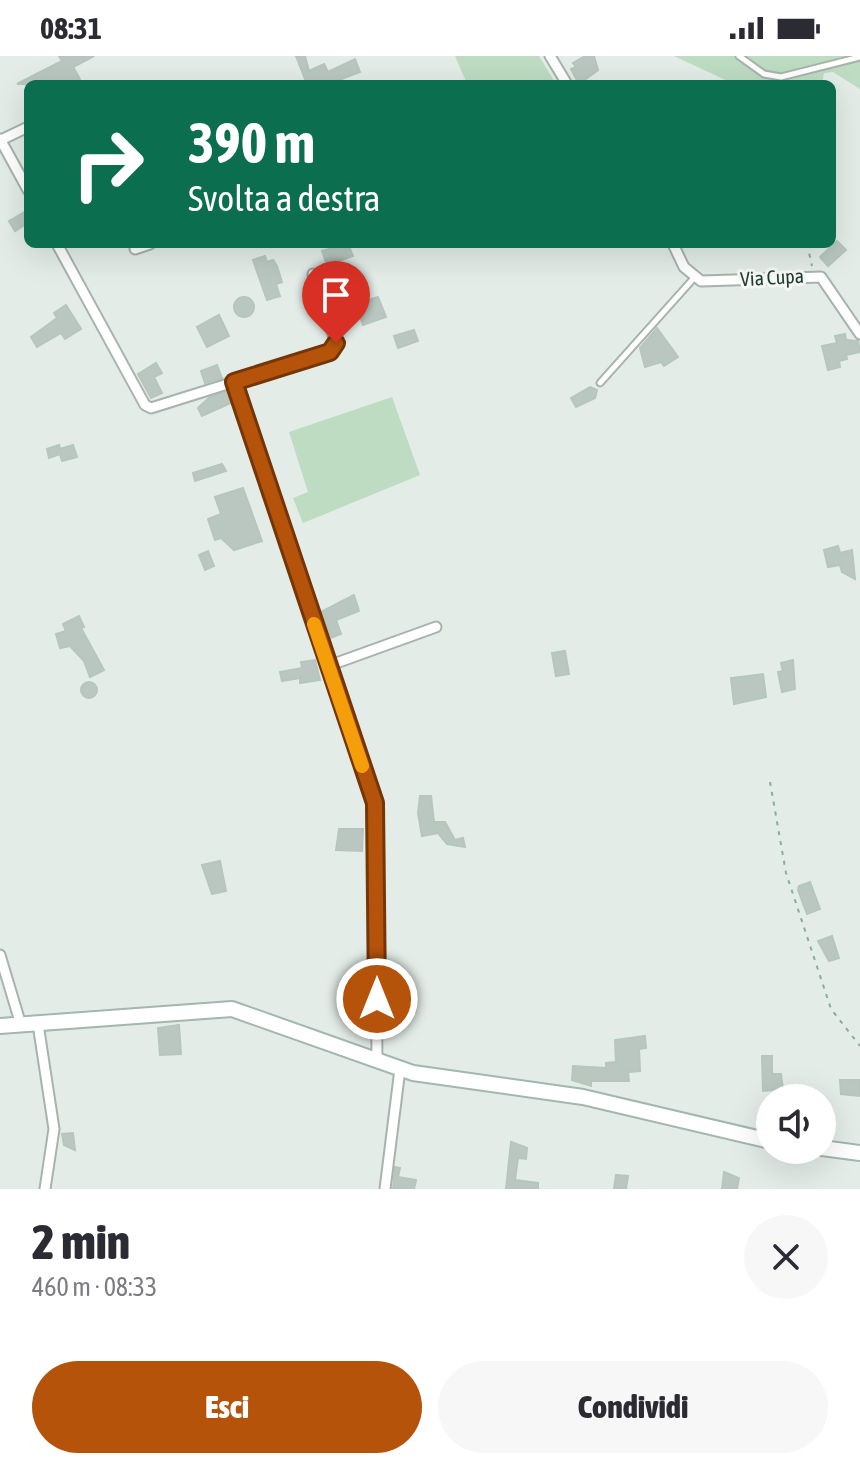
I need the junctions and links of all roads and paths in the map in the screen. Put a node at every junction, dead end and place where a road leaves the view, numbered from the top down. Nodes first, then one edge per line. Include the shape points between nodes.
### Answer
1 (550, 56) edge
2 (739, 56) edge
3 (860, 57) edge
4 (565, 80) edge
5 (24, 129) edge
6 (1, 140) edge
7 (24, 183) edge
8 (59, 248) edge
9 (138, 248) edge
10 (675, 248) edge
11 (808, 248) edge
12 (135, 249) dead end
13 (313, 274) dead end
14 (815, 275) junction
15 (694, 278) junction
16 (860, 334) edge
17 (234, 382) junction
18 (600, 383) dead end
19 (436, 627) dead end
20 (328, 666) junction
21 (770, 782) dead end
22 (0, 955) edge
23 (38, 1024) junction
24 (21, 1025) junction
25 (0, 1026) edge
26 (860, 1046) edge
27 (377, 1062) junction
28 (400, 1069) junction
29 (756, 1138) edge
30 (836, 1150) edge
31 (860, 1153) edge
32 (45, 1189) edge
33 (385, 1189) edge

1 - 4 street
2 - 3 lane via 764,74 781,77
5 - 6 street
6 - 7 street
8 - 17 street via 147,407
9 - 12 street
10 - 15 street
11 - 14 path
13 - 17 street via 334,348
14 - 15 street, Via Cupa
14 - 16 street, Via Cupa via 839,299
15 - 18 lane
17 - 20 street
19 - 20 street
20 - 27 street via 375,803
21 - 26 path via 786,873 831,1009
22 - 24 street
23 - 24 street
23 - 27 street via 232,1009
23 - 32 street via 54,1129
24 - 25 street
27 - 28 street
28 - 29 street via 583,1097
28 - 33 street
30 - 31 street

